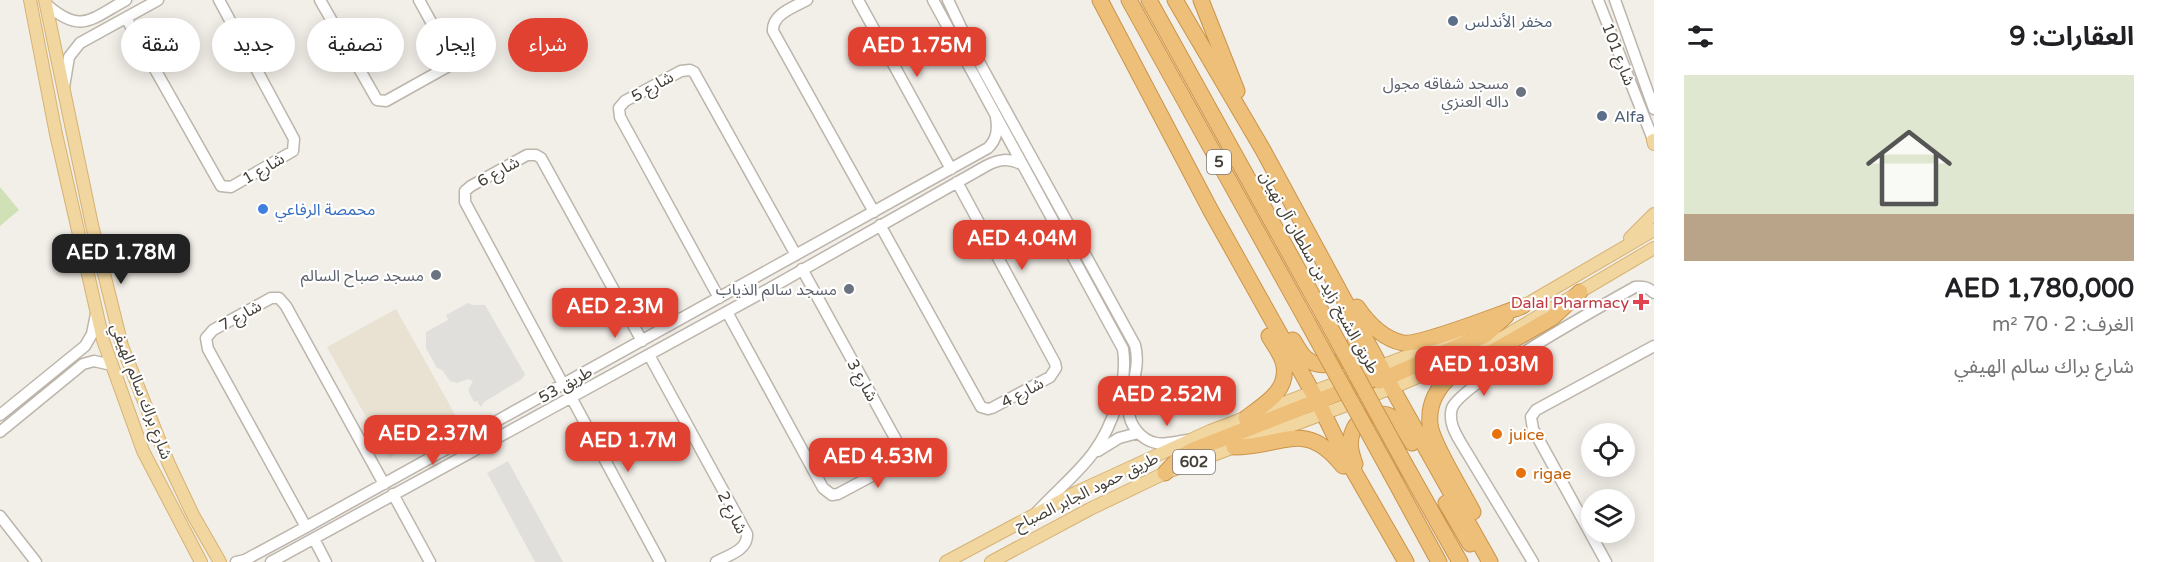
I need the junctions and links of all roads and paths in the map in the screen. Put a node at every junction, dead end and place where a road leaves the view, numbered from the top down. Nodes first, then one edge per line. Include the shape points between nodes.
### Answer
1 (30, 0) edge
2 (126, 0) edge
3 (159, 0) edge
4 (219, 0) edge
5 (320, 0) edge
6 (419, 0) edge
7 (807, 0) edge
8 (858, 0) edge
9 (933, 0) edge
10 (948, 0) edge
11 (1100, 0) edge
12 (1130, 0) edge
13 (1149, 0) edge
14 (1175, 0) edge
15 (1202, 0) edge
16 (1598, 0) edge
17 (1615, 0) edge
18 (46, 2) edge
19 (126, 18) edge
20 (121, 21) edge
21 (157, 72) edge
22 (63, 90) junction
23 (1654, 109) edge
24 (996, 117) junction
25 (1254, 135) junction
26 (1654, 142) edge
27 (979, 153) junction
28 (1021, 164) junction
29 (986, 166) junction
30 (951, 169) junction
31 (957, 182) junction
32 (1211, 211) junction
33 (874, 212) junction
34 (1654, 214) edge
35 (92, 225) junction
36 (880, 225) junction
37 (77, 227) junction
38 (1306, 228) junction
39 (1654, 230) edge
40 (1654, 248) edge
41 (98, 251) junction
42 (82, 253) junction
43 (796, 255) junction
44 (1654, 259) edge
45 (1592, 265) junction
46 (802, 269) junction
47 (766, 272) junction
48 (1597, 282) junction
49 (745, 283) junction
50 (774, 286) junction
51 (1580, 292) junction
52 (1654, 293) edge
53 (1108, 295) junction
54 (755, 296) junction
55 (719, 298) junction
56 (1096, 298) junction
57 (1523, 306) junction
58 (96, 311) junction
59 (727, 312) junction
60 (1354, 316) junction
61 (1506, 316) junction
62 (642, 341) junction
63 (86, 344) junction
64 (1654, 346) edge
65 (649, 355) junction
66 (83, 364) junction
67 (112, 365) junction
68 (1391, 379) junction
69 (563, 384) junction
70 (571, 397) junction
71 (1318, 403) junction
72 (0, 415) edge
73 (1245, 418) junction
74 (0, 432) edge
75 (1138, 433) junction
76 (1190, 440) junction
77 (159, 441) junction
78 (1234, 447) junction
79 (445, 450) junction
80 (143, 451) junction
81 (1096, 452) junction
82 (428, 460) junction
83 (168, 462) junction
84 (452, 462) junction
85 (150, 467) junction
86 (433, 472) junction
87 (1165, 473) junction
88 (384, 484) junction
89 (1365, 492) junction
90 (393, 494) junction
91 (0, 516) edge
92 (1033, 516) junction
93 (306, 527) junction
94 (314, 538) junction
95 (217, 557) edge
96 (253, 559) edge
97 (36, 562) edge
98 (201, 562) edge
99 (236, 562) edge
100 (271, 562) edge
101 (327, 562) edge
102 (430, 562) edge
103 (660, 562) edge
104 (716, 562) edge
105 (946, 562) edge
106 (991, 562) edge
107 (1406, 562) edge
108 (1439, 562) edge
109 (1460, 562) edge
110 (1490, 562) edge
111 (1533, 562) edge
112 (1606, 562) edge

1 - 37 main road, شارع براك سالم الهيفي
2 - 18 street via 88,21 74,22 61,17
3 - 19 street
4 - 21 street, شارع 1 via 294,138 293,151 231,186 221,186
5 - 6 street via 377,100 386,101 447,67 451,58
7 - 33 street via 777,17 773,31
8 - 30 street
9 - 24 street
10 - 53 street
11 - 32 highway
12 - 108 highway, 5, bridge
13 - 109 highway, طريق الشيخ زايد بن سلطان آل نهيان / 5, bridge
14 - 25 highway
15 - 25 highway
16 - 26 street, شارع 101
17 - 23 street, شارع 101
18 - 22 main road, شارع براك سالم الهيفي
20 - 22 street via 80,43 69,57
22 - 35 main road, شارع براك سالم الهيفي
24 - 27 street, طريق 53 via 994,142
24 - 28 street
25 - 38 highway
27 - 29 street via 987,159
27 - 30 street, طريق 53
28 - 29 street, طريق 53 via 1005,159
28 - 56 street
29 - 31 street, طريق 53
30 - 33 street, طريق 53
31 - 36 street, طريق 53
31 - 36 street, شارع 4 via 1055,363 1056,369 1050,376 992,408 981,407
32 - 60 highway via 1241,250 1306,359 1319,366 1339,362 1353,351 1357,338
32 - 71 highway
32 - 73 highway via 1229,262 1284,364 1279,391
33 - 43 street, طريق 53
34 - 45 main road via 1640,230
35 - 37 main road via 85,230
35 - 41 main road, شارع براك سالم الهيفي
36 - 46 street, طريق 53
37 - 42 main road, شارع براك سالم الهيفي
38 - 57 highway via 1365,319 1393,340 1406,343 1425,339
38 - 60 highway
39 - 45 main road, 602
40 - 48 main road, 602
41 - 42 main road
41 - 77 main road, شارع براك سالم الهيفي via 122,346
42 - 58 main road, شارع براك سالم الهيفي
43 - 47 street, طريق 53
43 - 55 street, شارع 5 via 694,72 681,70 625,101 619,108 620,117
44 - 48 main road
45 - 57 main road, 602
46 - 50 street, طريق 53
46 - 59 street, شارع 3 via 901,449 896,463 838,494 832,495 823,488
47 - 49 street, طريق 53
47 - 50 street via 764,282
48 - 51 main road, 602
49 - 54 street via 756,285
49 - 55 street, طريق 53
50 - 54 street, طريق 53
51 - 68 main road, 602 via 1483,349
51 - 110 highway via 1552,318 1452,375 1434,396 1430,425 1488,544
52 - 111 street via 1635,286 1515,358 1461,396 1452,409 1452,425 1461,443
53 - 56 street via 1106,303
53 - 75 street via 1138,356 1129,410
54 - 59 street, طريق 53
55 - 62 street, طريق 53
56 - 81 street via 1123,349 1125,364 1110,429
57 - 61 main road, 602
58 - 63 street
58 - 67 main road, شارع براك سالم الهيفي
59 - 65 street, طريق 53
60 - 68 highway
61 - 68 highway via 1485,335
61 - 68 main road, طريق حمود الجابر الصباح / 602 via 1396,362
62 - 69 street, طريق 53
62 - 69 street, شارع 6 via 541,158 527,155 465,191 465,202
63 - 66 street via 93,354
63 - 72 street
64 - 112 street via 1536,410 1531,417 1533,429
65 - 70 street, طريق 53
65 - 104 street, شارع 2 via 747,534 741,549
66 - 67 street via 94,361
66 - 74 street
67 - 80 main road, شارع براك سالم الهيفي
68 - 71 main road, طريق حمود الجابر الصباح / 602
68 - 71 highway via 1332,402
68 - 110 highway
69 - 79 street, طريق 53
70 - 84 street, طريق 53
70 - 103 street
71 - 73 main road, طريق حمود الجابر الصباح / 602
71 - 78 main road, طريق حمود الجابر الصباح / 602
71 - 87 highway via 1205,445 1178,459
71 - 89 highway
73 - 76 main road, طريق حمود الجابر الصباح / 602
75 - 76 street via 1155,443
75 - 81 street via 1119,438
76 - 92 main road, طريق حمود الجابر الصباح / 602
77 - 80 main road via 153,450
77 - 83 main road, شارع براك سالم الهيفي
78 - 87 main road, طريق حمود الجابر الصباح / 602
78 - 89 highway via 1299,437 1315,441 1335,457
79 - 82 street, طريق 53
79 - 84 street via 445,458
80 - 85 main road, شارع براك سالم الهيفي
81 - 92 street
82 - 86 street via 434,464
82 - 88 street, طريق 53
83 - 85 main road via 155,460
83 - 95 main road, شارع براك سالم الهيفي
84 - 86 street, طريق 53
85 - 98 main road, شارع براك سالم الهيفي
86 - 90 street, طريق 53
87 - 106 main road, طريق حمود الجابر الصباح / 602
88 - 93 street, طريق 53
88 - 93 street, شارع 7 via 286,306 279,298 271,298 213,330 206,338 208,349
89 - 107 highway
89 - 110 highway via 1350,449 1352,433 1369,415 1383,413 1395,418 1405,430 1461,530 1472,547
90 - 94 street, طريق 53
90 - 102 street
91 - 97 street
92 - 105 main road, طريق حمود الجابر الصباح / 602
93 - 96 street, طريق 53
94 - 100 street, طريق 53
94 - 101 street
95 - 99 street, طريق 53
96 - 99 street, طريق 53

